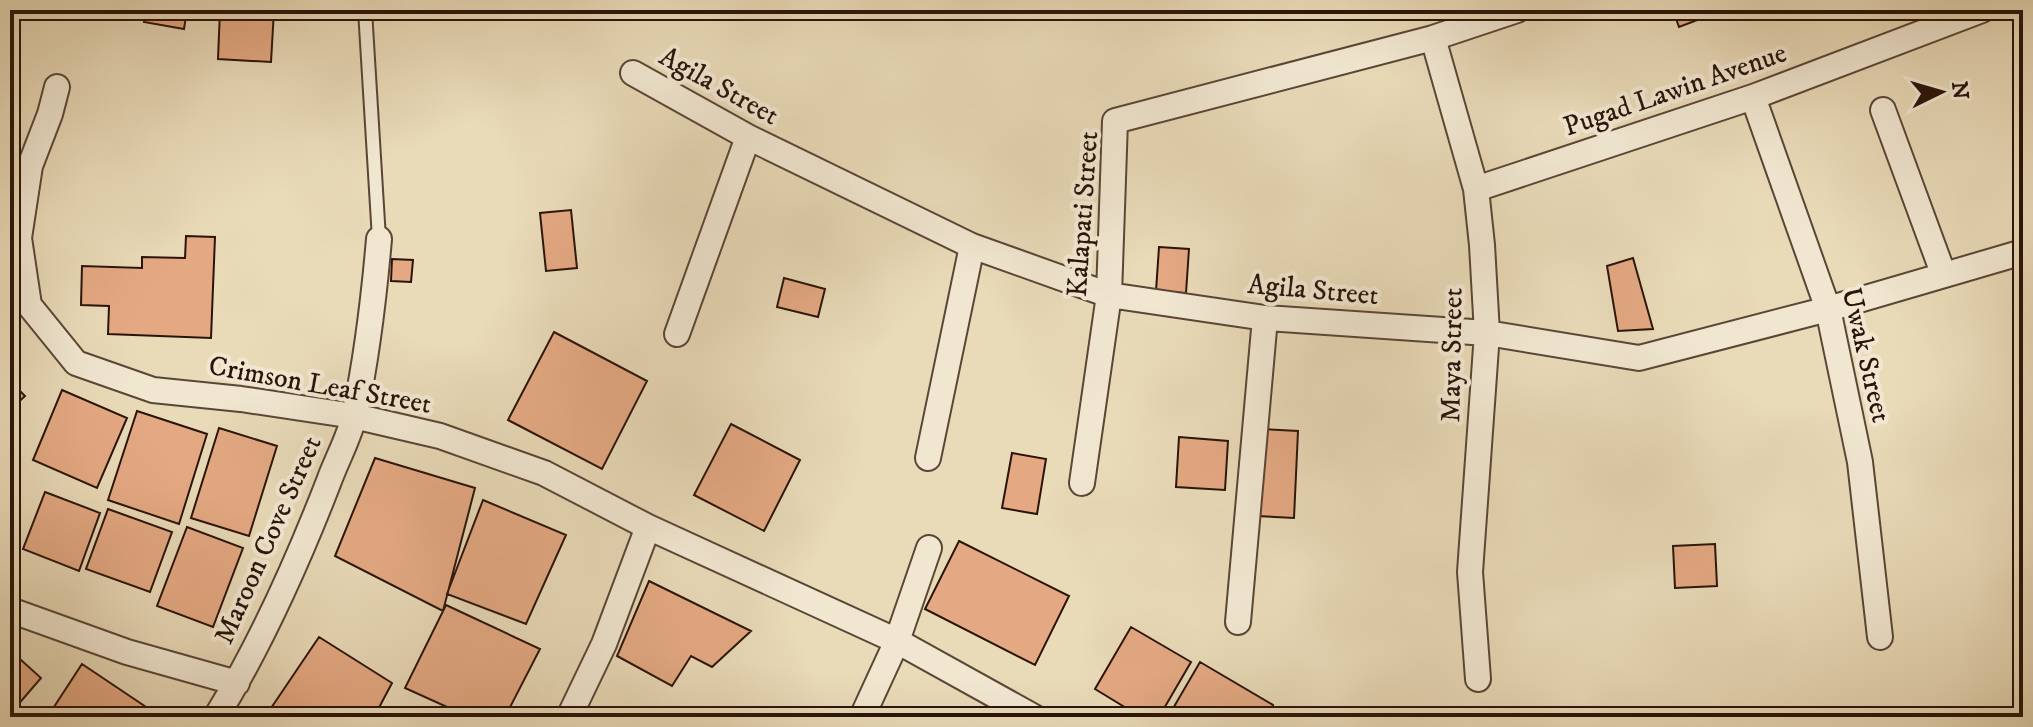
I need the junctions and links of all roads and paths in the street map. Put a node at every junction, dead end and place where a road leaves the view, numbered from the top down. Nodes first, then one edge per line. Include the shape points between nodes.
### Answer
1 (365, 10) edge
2 (1517, 10) edge
3 (1982, 10) edge
4 (1433, 38) junction
5 (633, 73) dead end
6 (57, 87) dead end
7 (1753, 97) junction
8 (1883, 110) dead end
9 (748, 137) junction
10 (1476, 189) junction
11 (379, 239) joint
12 (972, 246) junction
13 (2023, 252) edge
14 (1943, 273) junction
15 (1109, 295) junction
16 (1828, 309) junction
17 (1265, 318) junction
18 (1487, 333) junction
19 (677, 334) dead end
20 (354, 416) junction
21 (928, 458) dead end
22 (1082, 483) dead end
23 (648, 527) junction
24 (929, 548) dead end
25 (10, 610) edge
26 (1238, 622) dead end
27 (1880, 637) dead end
28 (897, 641) junction
29 (1478, 679) dead end
30 (237, 683) junction
31 (216, 717) edge
32 (569, 717) edge
33 (862, 717) edge
34 (1034, 717) edge

1 - 11 lane
2 - 4 street, Kalapati Street
3 - 7 street, Pugad Lawin Avenue
4 - 10 street, Maya Street
4 - 15 street, Kalapati Street via 1115,121
5 - 9 street, Agila Street
6 - 20 street, Crimson Leaf Street via 30,166 19,238 29,305 76,363 153,390
7 - 10 street, Pugad Lawin Avenue
7 - 16 street, Uwak Street
8 - 14 street
9 - 12 street, Agila Street
9 - 19 street
10 - 18 street, Maya Street
11 - 20 street, Maroon Cove Street
12 - 15 street, Agila Street
12 - 21 street
13 - 14 street, Agila Street
14 - 16 street, Agila Street
15 - 17 street, Agila Street
15 - 22 street, Kalapati Street
16 - 18 street, Agila Street via 1639,358
16 - 27 street, Uwak Street via 1860,462
17 - 18 street, Agila Street
17 - 26 street
18 - 29 street, Maya Street via 1470,572
20 - 23 street, Crimson Leaf Street via 440,436 544,473
20 - 30 street, Maroon Cove Street via 319,507
23 - 28 street, Crimson Leaf Street
23 - 32 street via 604,644
24 - 28 street
25 - 30 street via 127,652
28 - 33 street
28 - 34 street, Crimson Leaf Street
30 - 31 street, Maroon Cove Street

